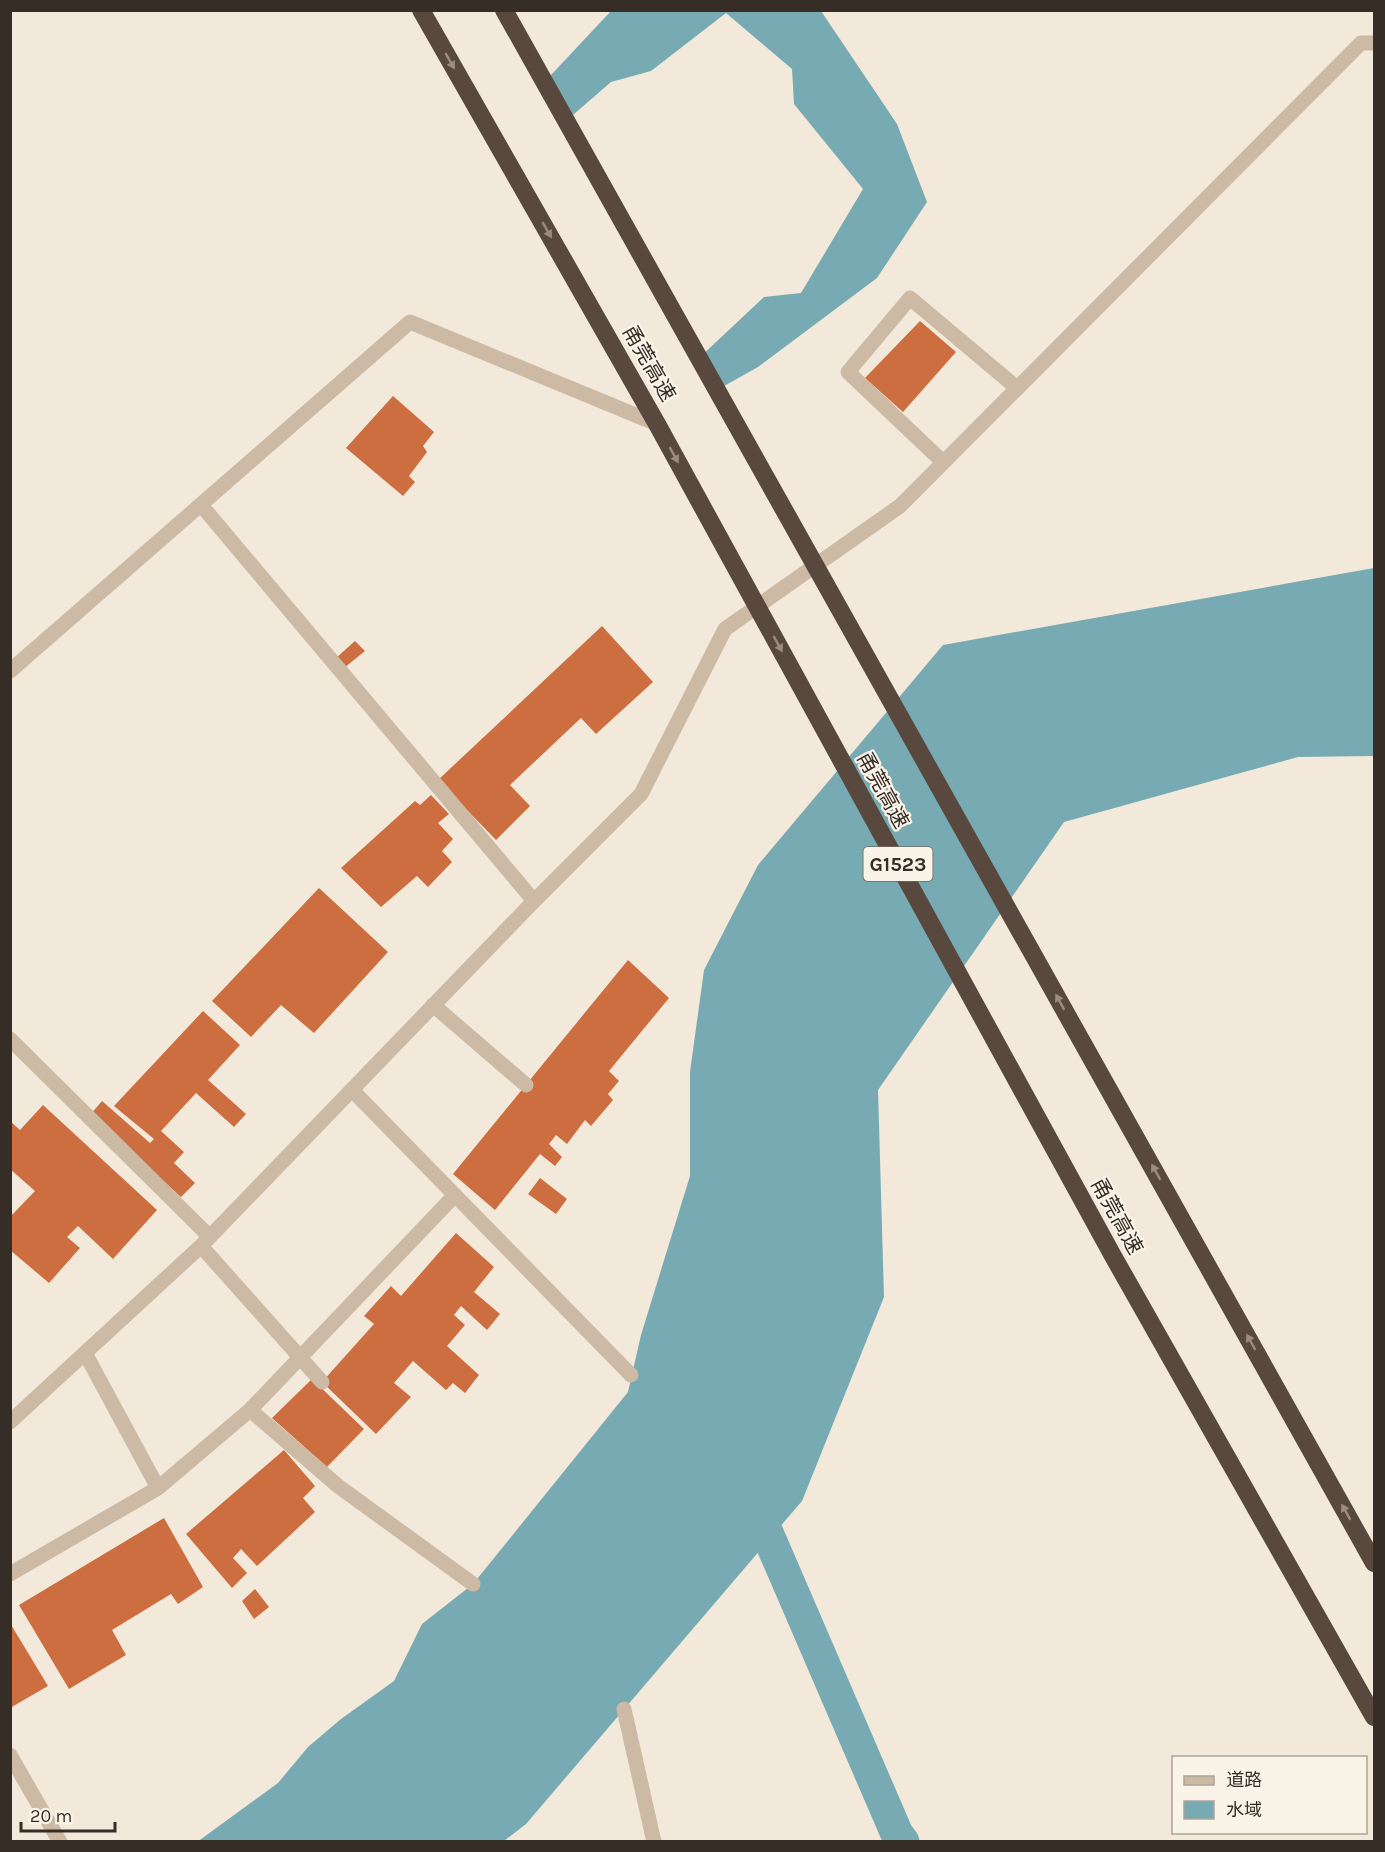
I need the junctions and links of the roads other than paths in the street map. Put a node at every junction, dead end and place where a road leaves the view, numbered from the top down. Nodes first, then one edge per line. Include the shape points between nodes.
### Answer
1 (421, 10) edge
2 (504, 10) edge
3 (1374, 43) edge
4 (1017, 388) junction
5 (657, 424) junction
6 (943, 462) junction
7 (201, 505) junction
8 (10, 671) edge
9 (534, 901) junction
10 (433, 1005) junction
11 (10, 1039) edge
12 (526, 1085) dead end
13 (352, 1090) junction
14 (455, 1195) junction
15 (205, 1241) junction
16 (85, 1353) junction
17 (300, 1357) junction
18 (631, 1375) dead end
19 (322, 1382) dead end
20 (250, 1410) junction
21 (10, 1422) edge
22 (158, 1488) junction
23 (1374, 1563) edge
24 (10, 1574) edge
25 (473, 1584) dead end
26 (624, 1709) dead end
27 (1374, 1717) edge
28 (10, 1755) edge
29 (60, 1842) edge
30 (654, 1842) edge

1 -> 5 highway, 甬莞高速 / G1523, bridge
23 -> 2 highway, bridge
3 - 4 street via 1361,43
4 - 6 street
4 - 6 street via 910,298 848,372
5 - 7 street via 410,322
5 -> 27 highway, 甬莞高速 / G1523, bridge via 1113,1256
6 - 9 street via 900,506 725,628 641,794
7 - 8 street
7 - 9 street
9 - 10 street
10 - 12 street
10 - 13 street
11 - 15 street
13 - 14 street
13 - 15 street
14 - 17 street
14 - 18 street
15 - 16 street
15 - 17 street
16 - 21 street
16 - 22 street
17 - 19 street
17 - 20 street
20 - 22 street
20 - 25 street via 338,1486
22 - 24 street
26 - 30 street
28 - 29 street

